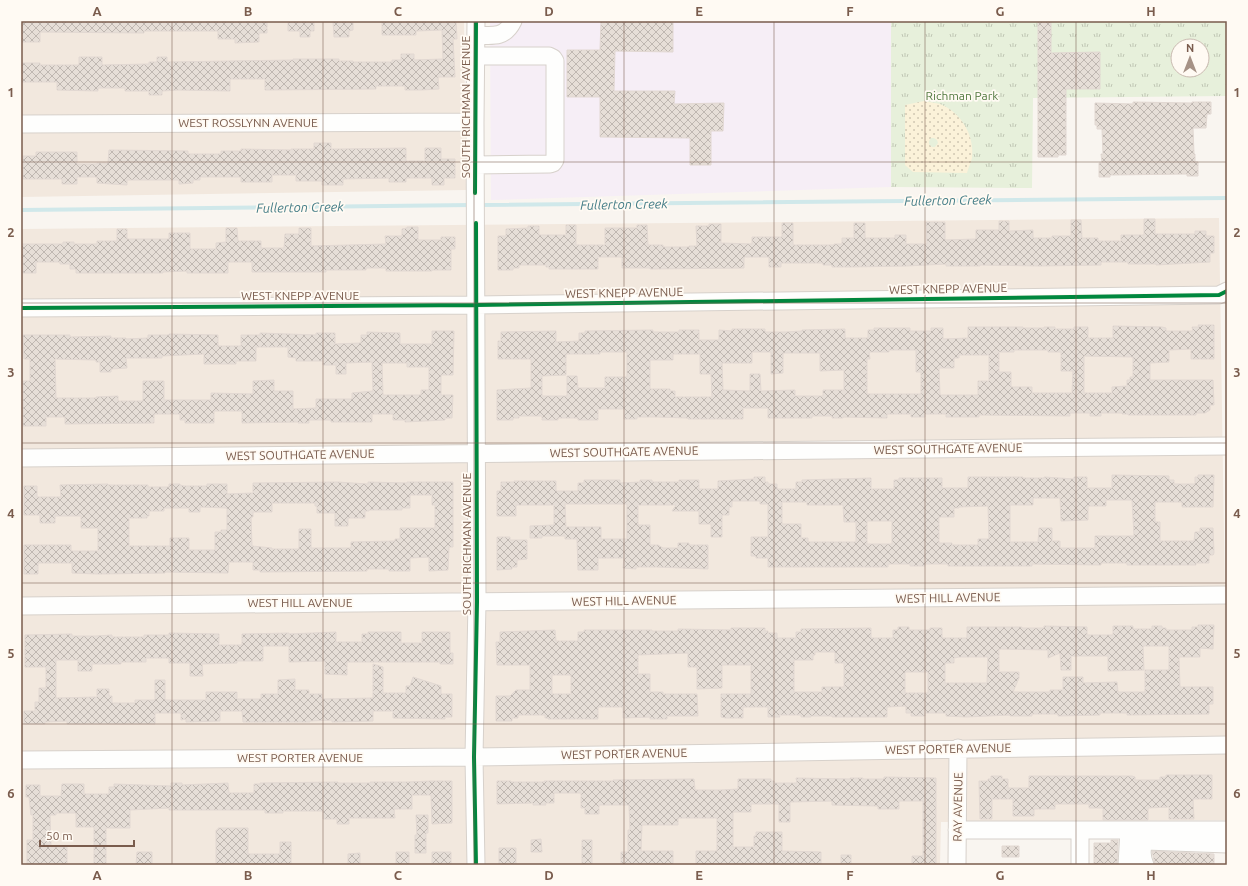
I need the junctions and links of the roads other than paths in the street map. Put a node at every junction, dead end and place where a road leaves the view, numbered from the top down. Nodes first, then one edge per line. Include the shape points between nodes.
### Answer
1 (513, 21) edge
2 (476, 28) edge
3 (476, 56) junction
4 (475, 122) junction
5 (21, 124) edge
6 (475, 165) junction
7 (1227, 291) edge
8 (476, 305) junction
9 (21, 308) edge
10 (1227, 446) edge
11 (477, 454) junction
12 (21, 458) edge
13 (1227, 595) edge
14 (477, 602) junction
15 (21, 606) edge
16 (1227, 745) edge
17 (958, 748) junction
18 (474, 757) junction
19 (21, 760) edge
20 (957, 830) junction
21 (1080, 830) junction
22 (1129, 830) junction
23 (1227, 830) edge
24 (1227, 844) edge
25 (476, 865) edge
26 (957, 865) edge
27 (1080, 865) edge
28 (1127, 865) edge
29 (1145, 865) edge

1 - 2 street via 509,29 498,36
2 - 3 street, SOUTH RICHMAN AVENUE
3 - 4 street, SOUTH RICHMAN AVENUE
3 - 6 street via 553,58 555,160 550,164
4 - 5 street, WEST ROSSLYNN AVENUE
4 - 6 street, SOUTH RICHMAN AVENUE
6 - 8 street, SOUTH RICHMAN AVENUE
7 - 8 street, WEST KNEPP AVENUE via 1218,295
8 - 9 street, WEST KNEPP AVENUE
8 - 11 street, SOUTH RICHMAN AVENUE
10 - 11 street, WEST SOUTHGATE AVENUE
11 - 12 street, WEST SOUTHGATE AVENUE
11 - 14 street, SOUTH RICHMAN AVENUE
13 - 14 street, WEST HILL AVENUE
14 - 15 street, WEST HILL AVENUE
14 - 18 street, SOUTH RICHMAN AVENUE
16 - 17 street, WEST PORTER AVENUE
17 - 18 street, WEST PORTER AVENUE
17 - 20 street, RAY AVENUE
18 - 19 street, WEST PORTER AVENUE
18 - 25 street, SOUTH RICHMAN AVENUE
20 - 21 street
20 - 26 street, RAY AVENUE
21 - 22 street
21 - 27 street
22 - 23 street
22 - 28 street
24 - 29 street via 1146,841 1142,856

